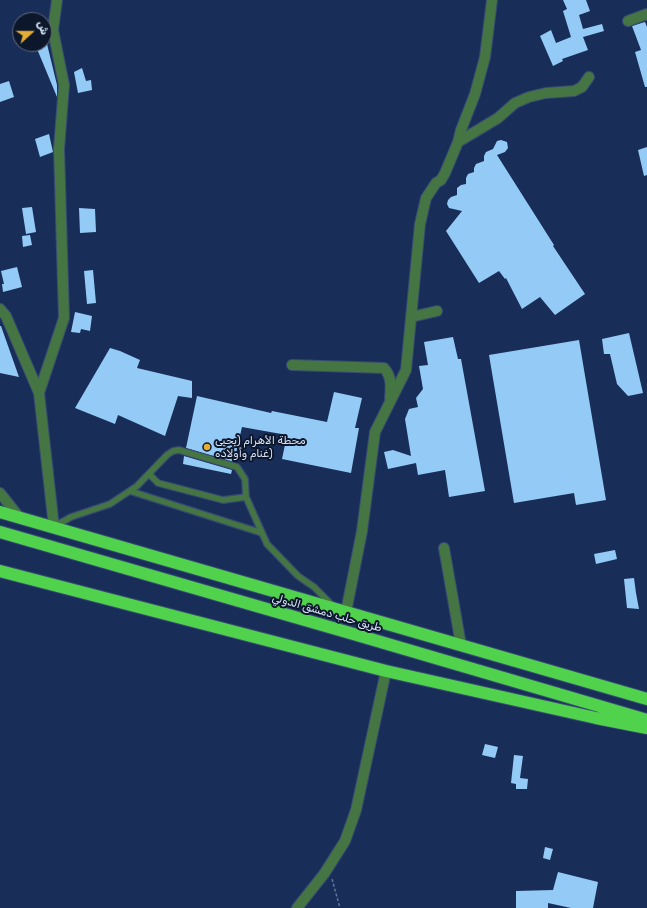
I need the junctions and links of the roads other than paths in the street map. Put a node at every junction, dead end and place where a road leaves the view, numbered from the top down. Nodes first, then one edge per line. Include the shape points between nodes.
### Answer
1 (57, 0) edge
2 (492, 0) edge
3 (647, 14) edge
4 (628, 21) dead end
5 (589, 77) dead end
6 (458, 142) junction
7 (0, 309) edge
8 (437, 311) dead end
9 (411, 317) junction
10 (292, 365) dead end
11 (39, 393) junction
12 (390, 402) junction
13 (149, 474) junction
14 (130, 491) junction
15 (0, 493) edge
16 (246, 497) junction
17 (0, 512) edge
18 (20, 518) junction
19 (54, 527) junction
20 (0, 532) edge
21 (262, 533) junction
22 (444, 548) dead end
23 (0, 571) edge
24 (342, 611) junction
25 (461, 646) junction
26 (386, 671) junction
27 (647, 699) edge
28 (647, 720) edge
29 (647, 728) edge
30 (297, 908) edge

1 - 11 street via 53,30 64,85 59,149 64,318
2 - 6 street via 485,57
3 - 4 street
5 - 6 street via 582,87 574,91 546,93 522,100
6 - 9 street via 445,173 426,198 420,224
7 - 11 street via 6,316
8 - 9 street
9 - 12 street via 406,370
10 - 12 street via 384,368 391,381
11 - 19 street
12 - 24 street via 375,432 362,531
13 - 14 lane
13 - 16 lane via 158,483 222,500
13 - 16 lane via 167,455 179,450 237,466 245,479
14 - 19 lane via 110,504 71,517
14 - 21 lane
15 - 18 street
16 - 21 lane
17 - 18 highway, طريق حلب دمشق الدولي
18 - 19 highway, طريق حلب دمشق الدولي
19 - 24 highway, طريق حلب دمشق الدولي
20 - 28 highway, طريق حلب دمشق الدولي
21 - 24 lane via 267,544 298,576
22 - 25 street
23 - 26 highway
24 - 25 highway, طريق حلب دمشق الدولي
25 - 27 highway, طريق حلب دمشق الدولي
26 - 29 highway
26 - 30 street via 356,810 345,841 329,867

